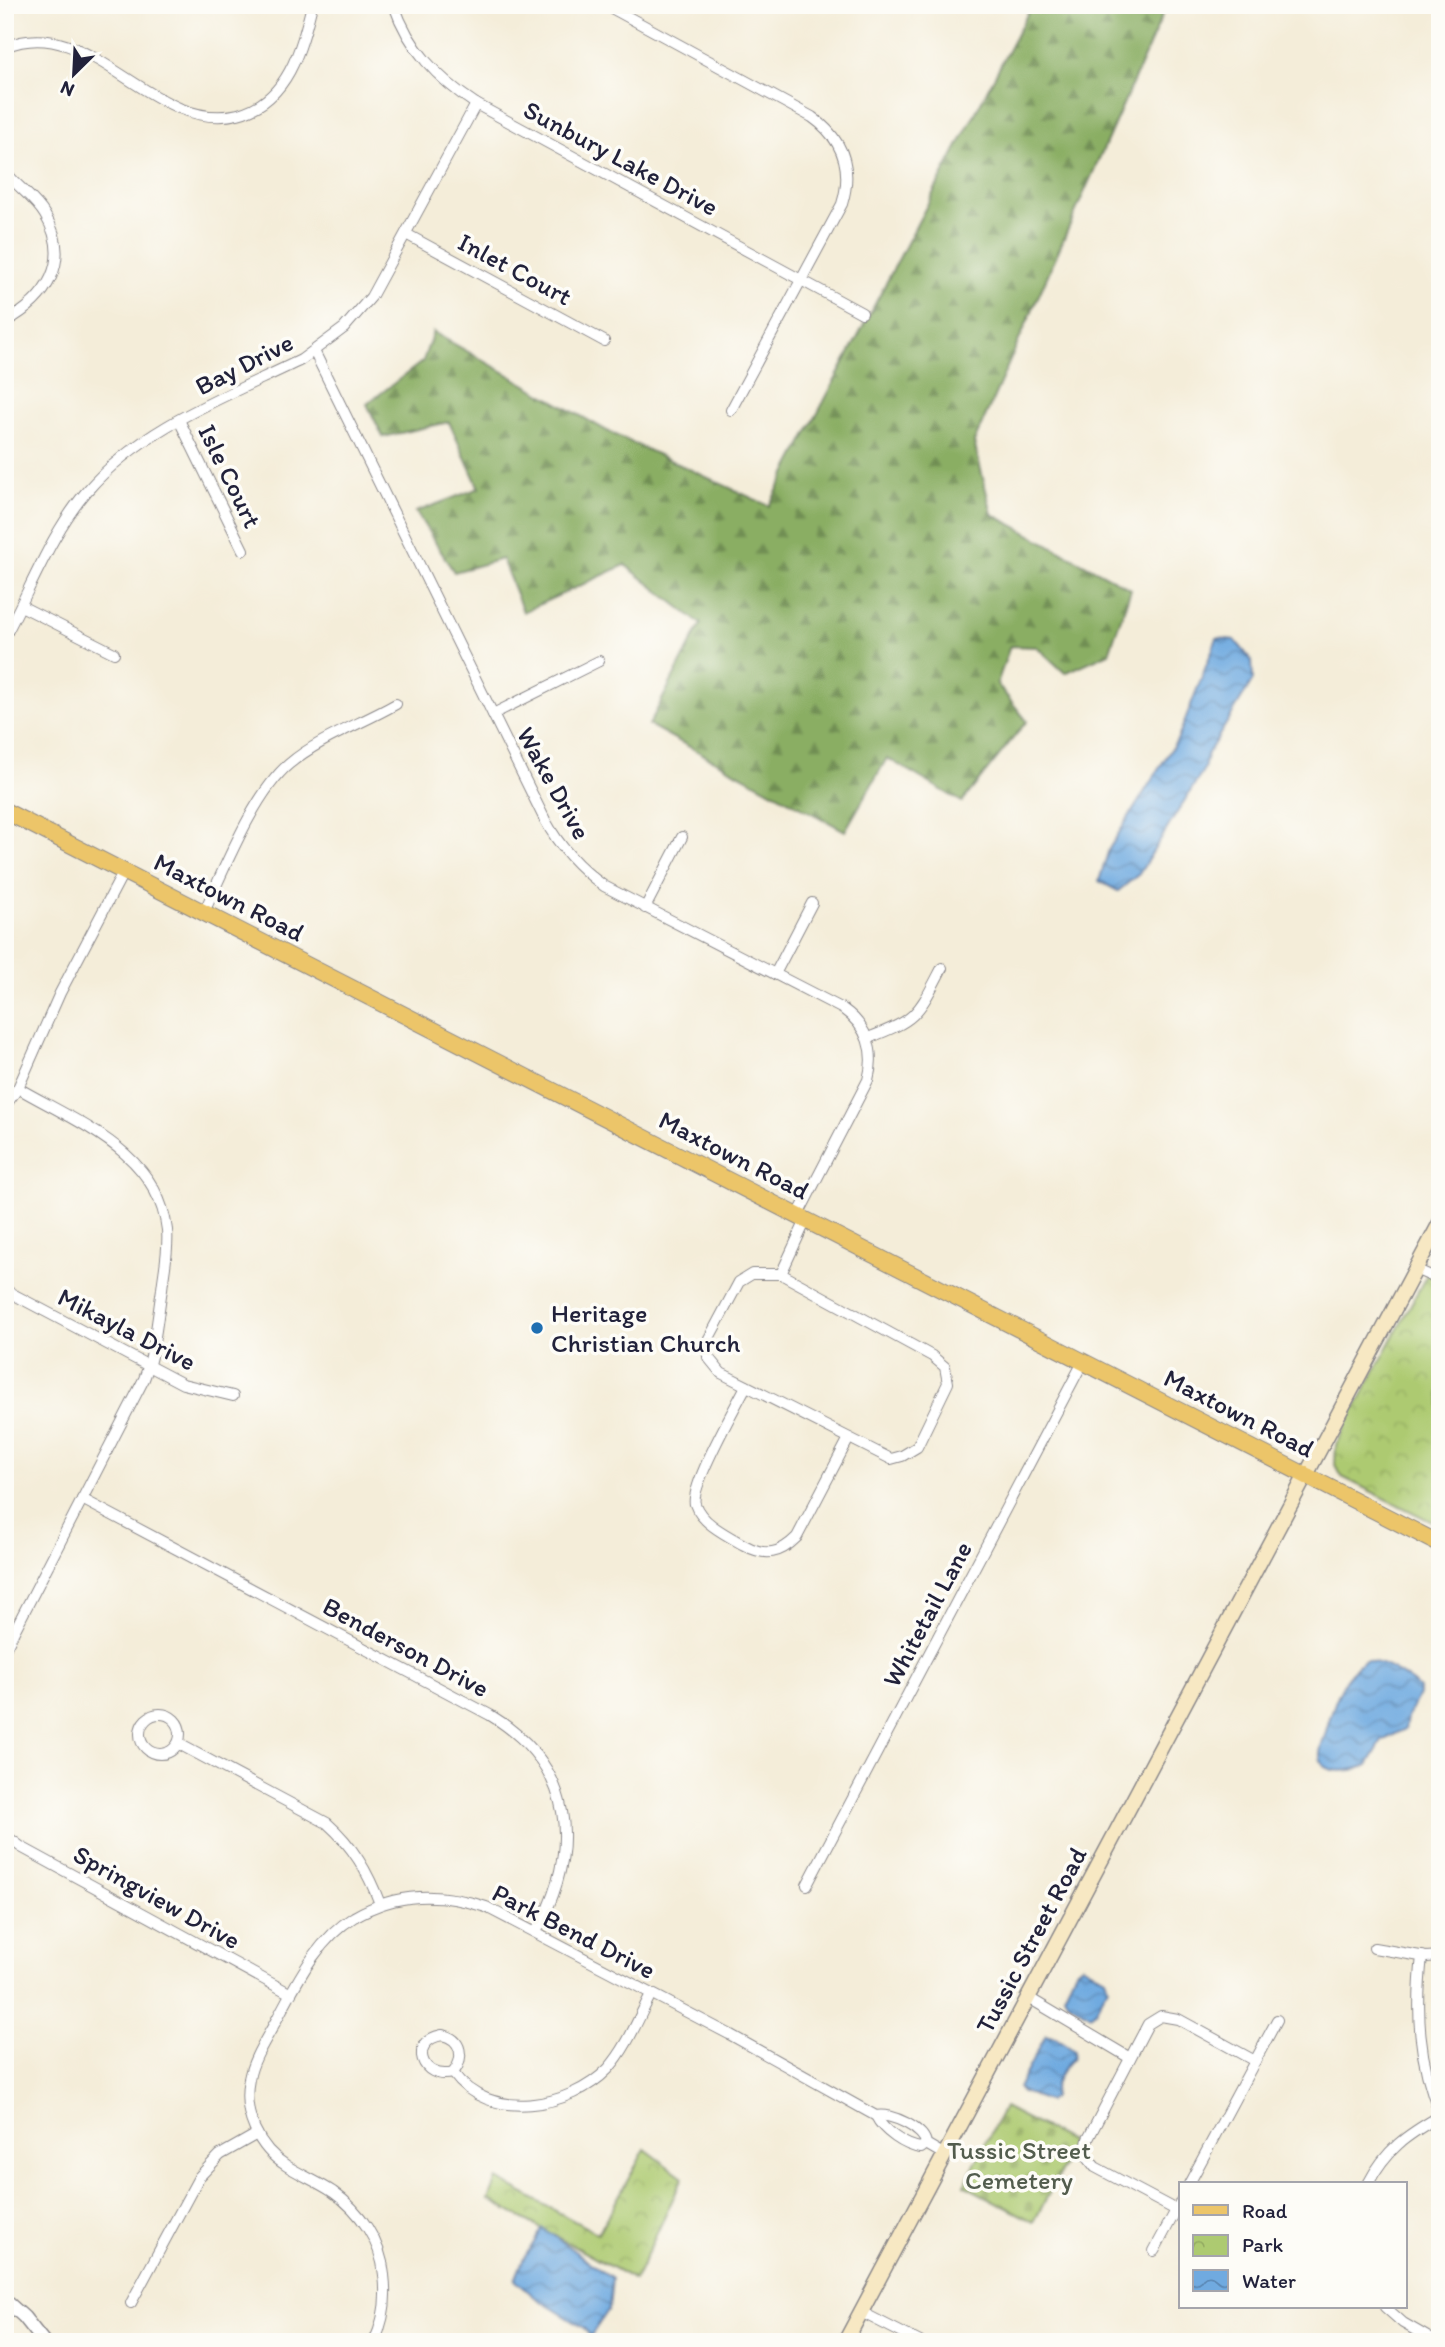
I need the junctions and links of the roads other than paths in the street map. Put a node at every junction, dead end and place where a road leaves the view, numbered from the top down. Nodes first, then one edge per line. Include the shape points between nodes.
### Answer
1 (312, 5) edge
2 (394, 5) edge
3 (606, 5) edge
4 (913, 5) edge
5 (932, 6) edge
6 (5, 47) edge
7 (476, 104) junction
8 (5, 171) edge
9 (406, 234) junction
10 (802, 280) junction
11 (862, 313) dead end
12 (5, 322) edge
13 (604, 341) dead end
14 (314, 351) junction
15 (731, 410) dead end
16 (179, 420) junction
17 (243, 550) dead end
18 (21, 606) junction
19 (5, 636) edge
20 (114, 653) dead end
21 (599, 661) dead end
22 (396, 704) dead end
23 (492, 714) junction
24 (5, 811) edge
25 (682, 838) dead end
26 (124, 871) junction
27 (812, 903) dead end
28 (645, 908) junction
29 (204, 912) junction
30 (942, 968) dead end
31 (775, 974) junction
32 (868, 1038) junction
33 (18, 1088) junction
34 (5, 1106) edge
35 (802, 1218) junction
36 (1440, 1223) edge
37 (1415, 1269) junction
38 (781, 1274) junction
39 (1440, 1280) edge
40 (5, 1290) edge
41 (1083, 1362) junction
42 (149, 1366) junction
43 (746, 1386) junction
44 (233, 1396) dead end
45 (849, 1438) junction
46 (1305, 1474) junction
47 (82, 1499) junction
48 (1440, 1544) edge
49 (5, 1649) edge
50 (179, 1744) junction
51 (5, 1835) edge
52 (807, 1885) dead end
53 (380, 1904) junction
54 (536, 1932) junction
55 (1374, 1948) dead end
56 (1422, 1956) junction
57 (1440, 1956) edge
58 (291, 1994) junction
59 (651, 1994) junction
60 (1028, 1998) junction
61 (1277, 2020) dead end
62 (1130, 2058) junction
63 (1255, 2061) junction
64 (453, 2073) junction
65 (1440, 2115) edge
66 (876, 2116) junction
67 (257, 2134) junction
68 (926, 2144) junction
69 (944, 2155) junction
70 (1190, 2182) edge
71 (1369, 2182) edge
72 (1178, 2205) edge
73 (1154, 2250) dead end
74 (5, 2300) edge
75 (131, 2303) dead end
76 (1386, 2308) edge
77 (861, 2312) junction
78 (44, 2342) edge
79 (373, 2342) edge
80 (845, 2342) edge
81 (920, 2342) edge
82 (1436, 2342) edge

1 - 6 street via 300,49 281,85 265,101 228,116 182,110 67,45 35,40
2 - 7 street, Sunbury Lake Drive via 422,58
3 - 10 street via 812,117 838,142 847,169 846,191
4 - 5 street
7 - 9 street, Bay Drive
7 - 10 street, Sunbury Lake Drive
8 - 12 street via 45,215 56,253 43,294
9 - 13 street, Inlet Court
9 - 14 street, Bay Drive via 371,297 344,328
10 - 11 street, Sunbury Lake Drive
10 - 15 street
14 - 16 street, Bay Drive
14 - 23 street, Wake Drive
16 - 17 street, Isle Court
16 - 18 street, Bay Drive via 129,451 86,492 61,528
18 - 19 street, Bay Drive
18 - 20 street
21 - 23 street
22 - 29 street via 303,753 280,773 262,797
23 - 28 street, Wake Drive via 563,849 587,874
24 - 26 main road, Maxtown Road
25 - 28 street
26 - 29 main road, Maxtown Road
26 - 33 street via 60,993
27 - 31 street
28 - 31 street, Wake Drive
29 - 35 main road, Maxtown Road
30 - 32 street via 910,1019
31 - 32 street, Wake Drive via 843,1009
32 - 35 street via 872,1059 868,1080
33 - 34 street
33 - 42 street via 116,1145 140,1167 158,1196 167,1251
35 - 38 street
35 - 41 main road, Maxtown Road
36 - 37 main road, Tussic Street Road
37 - 39 street
37 - 46 main road, Tussic Street Road
38 - 43 street via 752,1274 739,1282 707,1342 708,1357 721,1373
38 - 45 street via 945,1367 948,1383 917,1447 891,1459
40 - 42 street, Mikayla Drive
41 - 46 main road, Maxtown Road
41 - 52 street, Whitetail Lane
42 - 44 street, Mikayla Drive via 183,1384
42 - 47 street
43 - 45 street
43 - 45 street via 697,1483 694,1503 704,1519 746,1546 767,1553 785,1549 797,1537
46 - 48 main road, Maxtown Road
46 - 60 main road, Tussic Street Road
47 - 49 street
47 - 54 street, Benderson Drive via 490,1715 528,1745 555,1786 565,1844 554,1897
50 - 50 street via 167,1752 151,1752 140,1738 141,1727 152,1716 169,1717 180,1728
50 - 53 street via 327,1823 356,1853
51 - 58 street, Springview Drive
53 - 54 street, Park Bend Drive via 445,1896 486,1907
53 - 58 street, Park Bend Drive via 332,1934
54 - 59 street, Park Bend Drive
55 - 56 street
56 - 57 street
56 - 65 street via 1419,2036
58 - 67 street, Park Bend Drive via 249,2078 248,2106
59 - 64 street via 611,2065 575,2093 526,2105 500,2102 467,2089
59 - 66 street, Park Bend Drive
60 - 62 street
60 - 69 main road, Tussic Street Road
61 - 63 street
62 - 63 street via 1147,2024 1161,2016 1178,2019
62 - 72 street via 1088,2139 1085,2154 1095,2167
63 - 70 street
64 - 64 street via 443,2075 424,2064 423,2046 434,2036 451,2037 459,2047 460,2063
65 - 71 street via 1396,2145
66 - 68 street, Park Bend Drive via 888,2115 920,2132
66 - 68 street, Park Bend Drive via 885,2129 914,2147
67 - 75 street via 220,2155 199,2177
67 - 79 street, Park Bend Drive via 285,2165 348,2204 371,2233 386,2286 382,2321
68 - 69 street, Park Bend Drive
69 - 77 main road, Tussic Street Road
72 - 73 street
74 - 78 street
76 - 82 street
77 - 80 main road, Tussic Street Road
77 - 81 street

